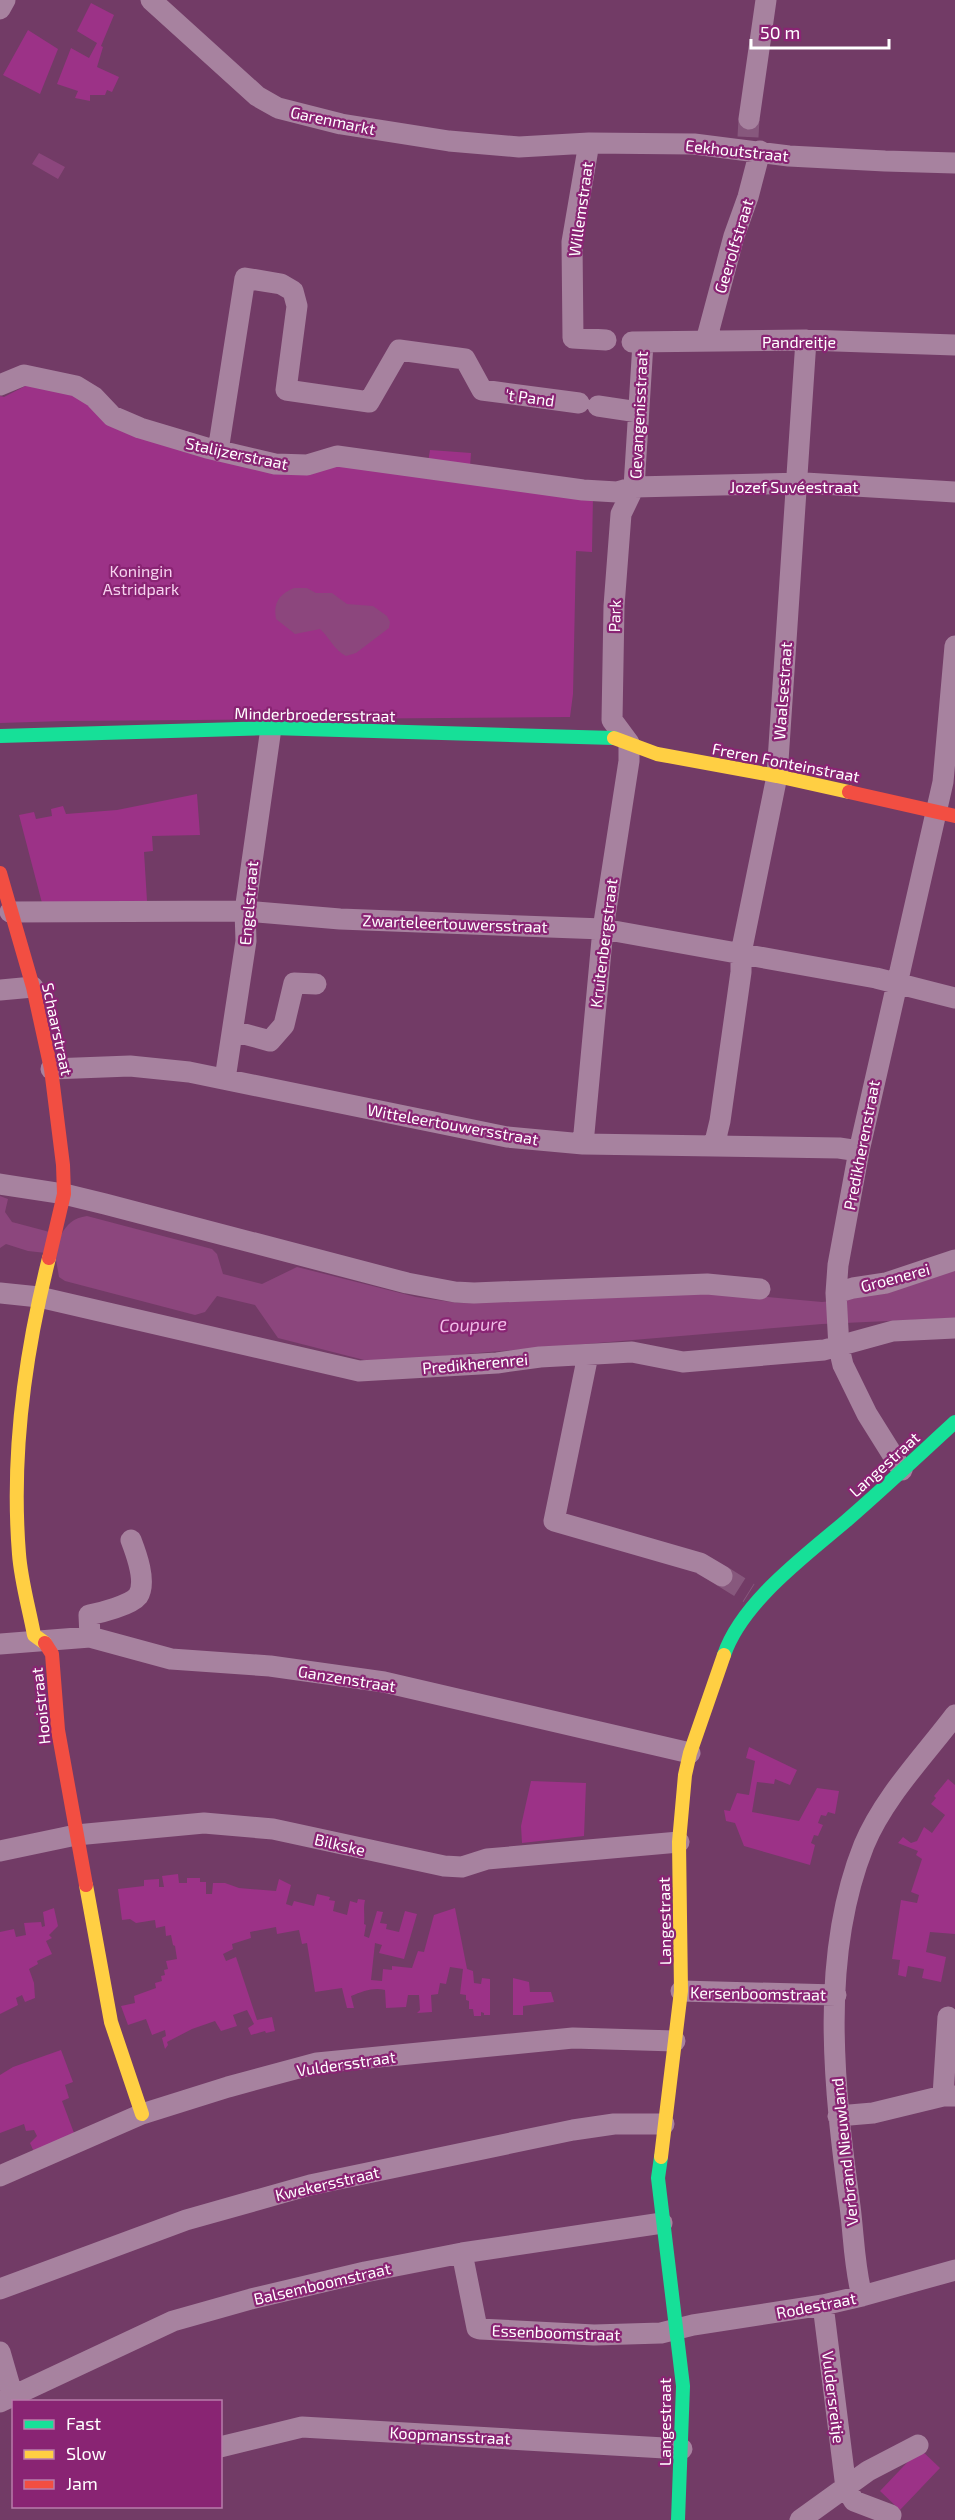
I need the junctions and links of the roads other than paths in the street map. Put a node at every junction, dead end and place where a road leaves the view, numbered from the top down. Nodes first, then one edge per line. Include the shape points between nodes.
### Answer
1 (5, 0) edge
2 (151, 0) edge
3 (766, 0) edge
4 (0, 9) edge
5 (751, 139) junction
6 (590, 143) junction
7 (519, 147) joint
8 (955, 163) edge
9 (606, 340) dead end
10 (806, 340) junction
11 (706, 341) junction
12 (638, 342) joint
13 (955, 345) edge
14 (0, 385) edge
15 (638, 412) junction
16 (219, 451) junction
17 (795, 484) junction
18 (634, 487) junction
19 (955, 492) edge
20 (955, 646) edge
21 (272, 728) junction
22 (0, 736) edge
23 (628, 743) junction
24 (777, 776) junction
25 (946, 813) edge
26 (0, 873) edge
27 (245, 911) junction
28 (10, 912) junction
29 (603, 929) junction
30 (741, 953) junction
31 (895, 983) junction
32 (316, 984) dead end
33 (33, 987) junction
34 (0, 990) edge
35 (955, 998) edge
36 (232, 1031) junction
37 (51, 1069) junction
38 (225, 1079) junction
39 (583, 1144) junction
40 (714, 1146) junction
41 (859, 1151) junction
42 (0, 1184) edge
43 (62, 1202) junction
44 (47, 1260) joint
45 (955, 1260) edge
46 (760, 1289) dead end
47 (0, 1293) edge
48 (39, 1297) junction
49 (836, 1297) junction
50 (955, 1328) edge
51 (839, 1348) junction
52 (588, 1354) junction
53 (955, 1422) edge
54 (902, 1470) junction
55 (131, 1540) dead end
56 (722, 1576) tunnel mouth
57 (90, 1636) junction
58 (39, 1641) junction
59 (0, 1644) edge
60 (955, 1714) edge
61 (690, 1753) junction
62 (76, 1835) junction
63 (679, 1842) junction
64 (0, 1851) edge
65 (681, 1991) junction
66 (836, 1995) junction
67 (948, 2017) dead end
68 (675, 2041) junction
69 (949, 2096) edge
70 (142, 2114) junction
71 (837, 2116) junction
72 (664, 2124) junction
73 (0, 2176) edge
74 (662, 2223) junction
75 (462, 2253) junction
76 (955, 2270) edge
77 (0, 2289) edge
78 (862, 2296) junction
79 (823, 2305) junction
80 (676, 2330) junction
81 (0, 2352) edge
82 (6, 2399) edge
83 (918, 2445) dead end
84 (222, 2447) edge
85 (682, 2449) junction
86 (846, 2488) junction
87 (891, 2515) dead end
88 (678, 2520) edge
89 (800, 2520) edge

1 - 4 street
2 - 7 street, Garenmarkt via 257,96 278,108 408,135
3 - 5 street, Geerolfstraat
5 - 6 street, Eekhoutstraat via 694,144
5 - 8 street, Eekhoutstraat via 789,156
5 - 11 street, Geerolfstraat via 748,197
6 - 7 street, Eekhoutstraat
6 - 9 street, Willemstraat via 572,242 573,338
10 - 11 street, Pandreitje
10 - 13 street, Pandreitje
10 - 17 street, Waalsestraat
11 - 12 street, Pandreitje
12 - 15 street, Gevangenisstraat
14 - 16 street, Stalijzerstraat via 24,375 76,386 94,397 111,416 150,432
15 - 16 street, 't Pand via 482,390 465,359 399,350 369,402 286,390 297,306 293,291 281,284 245,278
15 - 18 street, Gevangenisstraat
16 - 18 street, Stalijzerstraat via 291,466 337,456 583,490 617,492
17 - 18 street, Jozef Suvéestraat
17 - 19 street, Jozef Suvéestraat
17 - 24 street, Waalsestraat
18 - 23 street, Park via 621,514 614,606 612,720
20 - 25 street, Predikherenstraat via 943,782
21 - 22 street, Minderbroedersstraat
21 - 23 street, Minderbroedersstraat via 609,736
21 - 27 street, Engelstraat
23 - 24 street, Freren Fonteinstraat via 657,754
23 - 29 street, Kruitenbergstraat via 629,761
24 - 25 street, Freren Fonteinstraat
24 - 30 street, Waalsestraat
25 - 31 street, Predikherenstraat
26 - 28 street, Schaarstraat
27 - 28 street, Zwarteleertouwersstraat
27 - 29 street, Zwarteleertouwersstraat via 340,919
27 - 36 street, Engelstraat via 246,941
28 - 33 street, Schaarstraat
29 - 30 street, Zwarteleertouwersstraat
29 - 39 street, Kruitenbergstraat
30 - 31 street, Zwarteleertouwersstraat
30 - 40 street, Waalsestraat
31 - 35 street, Zwarteleertouwersstraat
31 - 41 street, Predikherenstraat
32 - 36 street via 294,983 284,1025 270,1041
33 - 34 street
33 - 37 street, Schaarstraat
36 - 38 street, Engelstraat
37 - 38 street, Witteleertouwersstraat via 130,1066
37 - 43 street, Schaarstraat via 63,1166
38 - 39 street, Witteleertouwersstraat via 507,1137
39 - 40 street, Witteleertouwersstraat
40 - 41 street, Witteleertouwersstraat
41 - 49 street, Predikherenstraat via 838,1265
42 - 43 street
43 - 44 street, Schaarstraat
43 - 46 street via 216,1232 455,1292 707,1284
44 - 48 street, Hooistraat
45 - 49 street, Groenerei via 886,1283 853,1287
47 - 48 street, Predikherenrei
48 - 52 street, Predikherenrei via 359,1371
48 - 58 street, Hooistraat via 24,1391 16,1489 19,1556 34,1635
49 - 51 street, Predikherenstraat
50 - 51 street, Predikherenrei via 893,1331
51 - 52 street, Predikherenrei via 683,1362 632,1352
51 - 54 street, Predikherenstraat via 867,1414
52 - 56 street via 554,1521 700,1563
53 - 54 street, Langestraat
54 - 61 street, Langestraat via 755,1596 726,1649
55 - 57 street via 140,1590 137,1597 126,1603 89,1615
57 - 58 street, Ganzenstraat
57 - 61 street, Ganzenstraat via 171,1659 270,1666 384,1682
58 - 59 street, Ganzenstraat
58 - 62 street, Hooistraat via 49,1646 52,1654 58,1730
60 - 66 street, Verbrand Nieuwland via 876,1821 865,1844 851,1881
61 - 63 street, Langestraat
62 - 63 street, Bilkske via 204,1823 273,1829 428,1864 462,1867 487,1858
62 - 64 street, Bilkske
62 - 70 street, Hooistraat via 111,2022
63 - 65 street, Langestraat
65 - 66 street, Kersenboomstraat
65 - 68 street, Langestraat
66 - 71 street, Verbrand Nieuwland
67 - 69 street
68 - 70 street, Vuldersstraat via 573,2038 317,2063
68 - 72 street, Langestraat
69 - 71 street via 873,2113
70 - 73 street, Vuldersstraat
71 - 78 street, Verbrand Nieuwland
72 - 74 street, Langestraat via 658,2178
72 - 77 street, Kwekersstraat via 614,2124 573,2130 310,2185 186,2220
74 - 75 street, Balsemboomstraat
74 - 80 street, Langestraat
75 - 80 street, Essenboomstraat via 480,2330 594,2335
75 - 82 street, Balsemboomstraat via 365,2272 173,2321
76 - 78 street, Rodestraat
78 - 79 street, Rodestraat
79 - 80 street, Rodestraat
79 - 86 street, Vuldersreitje
80 - 85 street, Langestraat via 684,2394
81 - 82 street
83 - 86 street via 868,2471
84 - 85 street, Koopmansstraat via 302,2427
85 - 88 street, Langestraat
86 - 87 street via 854,2501
86 - 89 street

